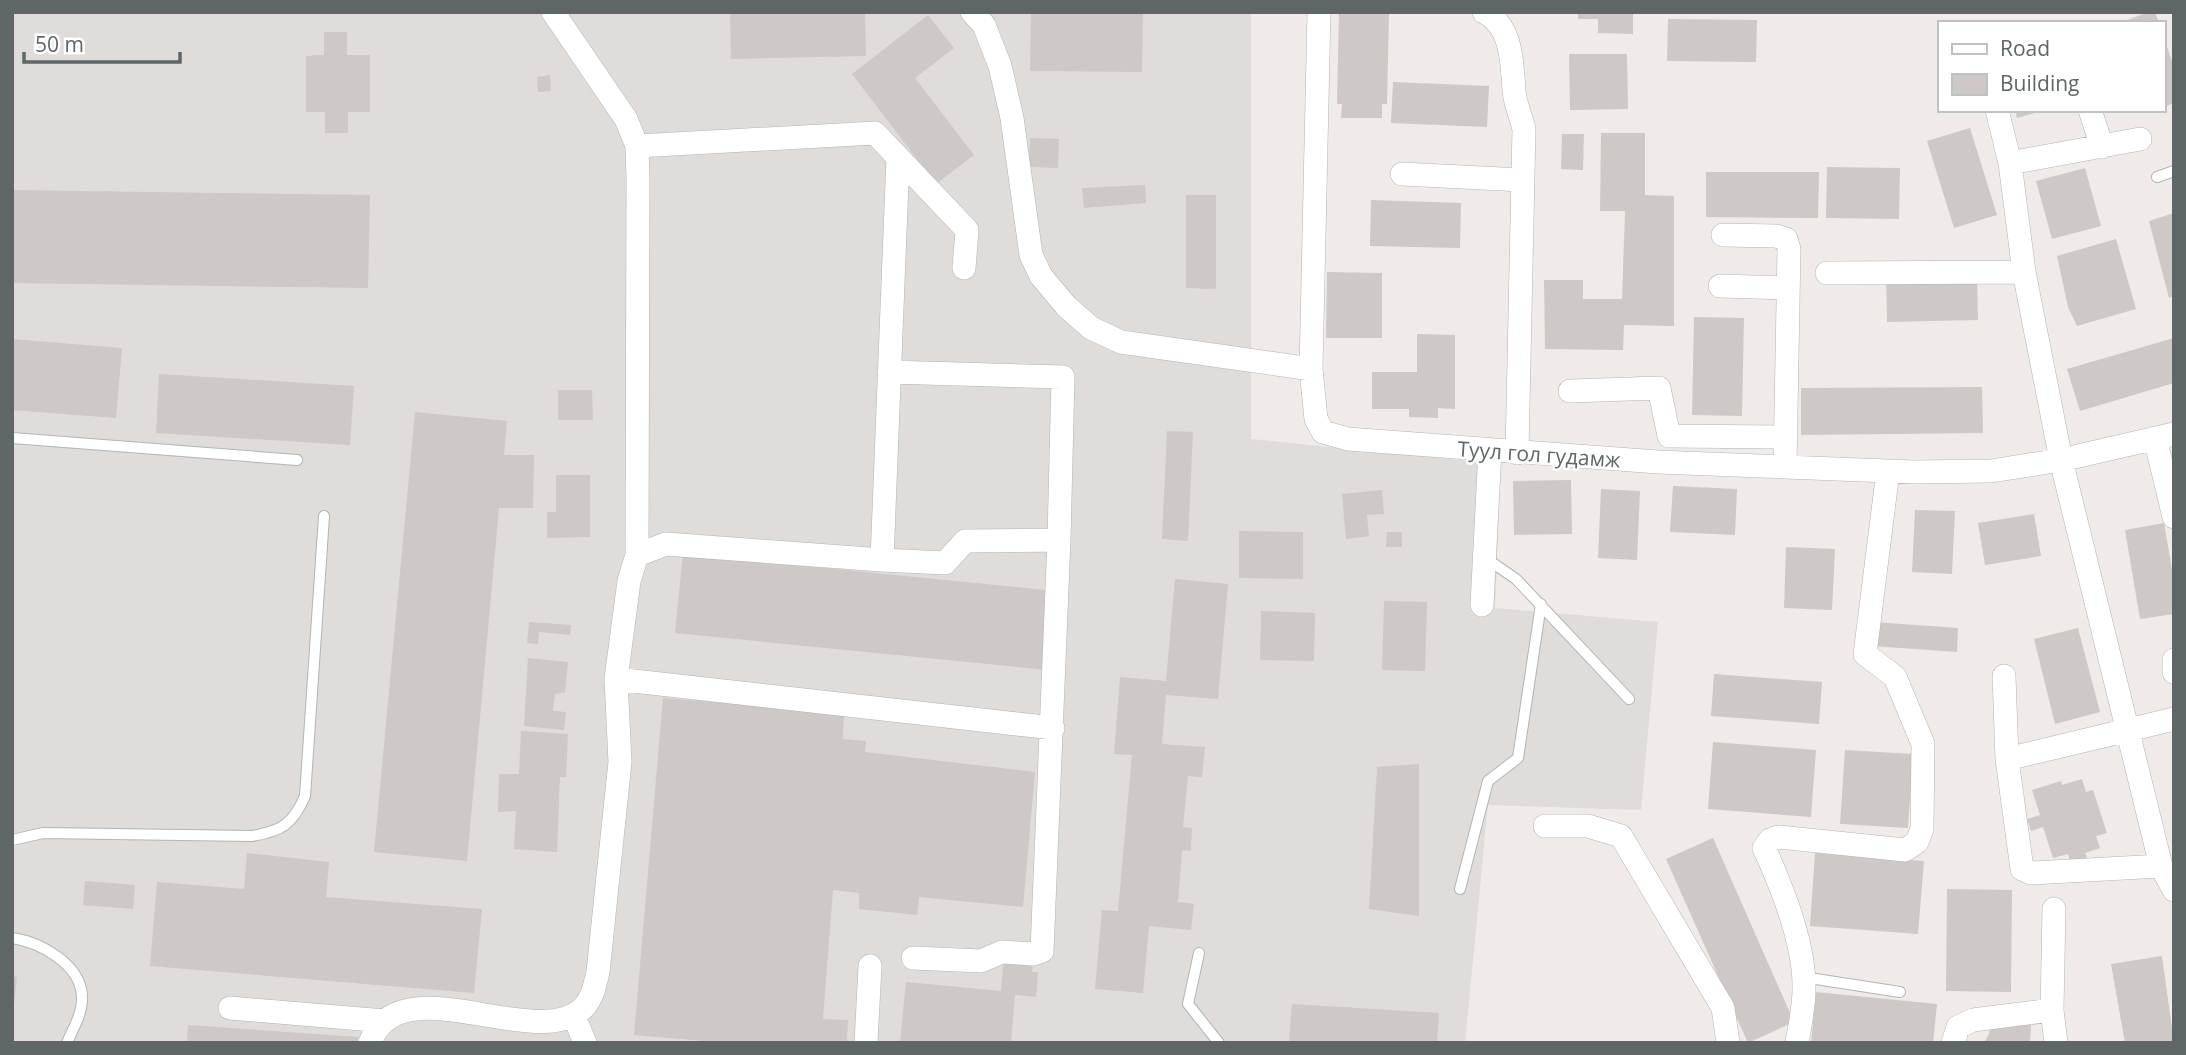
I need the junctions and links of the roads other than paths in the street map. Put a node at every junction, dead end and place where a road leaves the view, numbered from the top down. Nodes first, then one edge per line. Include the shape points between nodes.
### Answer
1 (553, 12) edge
2 (972, 12) edge
3 (1319, 12) edge
4 (1484, 12) edge
5 (1997, 112) edge
6 (2091, 112) edge
7 (2140, 139) dead end
8 (637, 146) junction
9 (2102, 147) junction
10 (898, 157) junction
11 (2010, 163) junction
12 (2174, 171) edge
13 (1402, 174) dead end
14 (2157, 177) dead end
15 (1522, 180) junction
16 (1723, 235) dead end
17 (964, 268) dead end
18 (2024, 272) junction
19 (1827, 273) dead end
20 (1720, 286) dead end
21 (1787, 288) junction
22 (1311, 369) junction
23 (889, 372) junction
24 (1570, 391) dead end
25 (2164, 436) edge
26 (1786, 437) junction
27 (12, 438) edge
28 (1490, 450) junction
29 (1517, 453) junction
30 (297, 460) dead end
31 (2061, 460) junction
32 (1785, 465) junction
33 (1888, 471) junction
34 (324, 516) dead end
35 (2174, 517) edge
36 (1059, 540) junction
37 (637, 555) junction
38 (1485, 557) junction
39 (882, 560) junction
40 (1541, 604) junction
41 (1482, 605) dead end
42 (2174, 660) edge
43 (2174, 672) edge
44 (2004, 676) dead end
45 (616, 679) junction
46 (1629, 699) dead end
47 (2174, 719) edge
48 (2129, 728) junction
49 (1054, 729) junction
50 (2007, 759) junction
51 (1545, 826) dead end
52 (12, 840) edge
53 (2161, 866) junction
54 (1460, 889) dead end
55 (2174, 890) edge
56 (2054, 909) dead end
57 (12, 938) edge
58 (1199, 953) dead end
59 (913, 958) dead end
60 (870, 966) dead end
61 (1803, 977) junction
62 (1900, 992) dead end
63 (230, 1008) dead end
64 (2052, 1010) junction
65 (574, 1016) junction
66 (385, 1021) junction
67 (67, 1043) edge
68 (370, 1043) edge
69 (585, 1043) edge
70 (866, 1043) edge
71 (1219, 1043) edge
72 (1728, 1043) edge
73 (1797, 1043) edge
74 (1953, 1043) edge
75 (2056, 1043) edge

1 - 8 street via 626,119
2 - 22 street via 984,25 1000,66 1031,255 1041,276 1066,306 1091,328 1121,342
3 - 22 street, Туул гол гудамж
4 - 15 street via 1498,22 1515,66 1514,93 1524,129
5 - 11 street
6 - 9 street
7 - 9 street
8 - 10 street via 876,133
8 - 37 street
9 - 11 street
10 - 17 street via 967,230
10 - 23 street
11 - 18 street
12 - 14 lane
13 - 15 street
15 - 29 street
16 - 21 street via 1786,239
18 - 19 street
18 - 31 street
20 - 21 street
21 - 26 street
22 - 28 street, Туул гол гудамж via 1316,419 1323,432 1348,439
23 - 36 street via 1063,377
23 - 39 street
24 - 26 street via 1659,388 1669,436
25 - 31 street, Туул гол гудамж
25 - 35 street
26 - 32 street
27 - 30 lane
28 - 29 street, Туул гол гудамж
28 - 38 street
29 - 32 street, Туул гол гудамж
31 - 33 street, Туул гол гудамж via 1991,471
31 - 48 street
32 - 33 street, Туул гол гудамж
33 - 61 street via 1865,654 1895,677 1923,744 1922,829 1917,842 1905,850 1779,837 1770,840 1764,848 1780,882
34 - 52 lane via 305,796 289,825 252,836 43,833
36 - 39 street via 965,541 945,563
36 - 49 street
37 - 39 street via 666,544
37 - 45 street via 629,581
38 - 40 lane
38 - 41 street
40 - 46 lane
40 - 54 lane via 1518,758 1488,781
42 - 43 street
44 - 50 street
45 - 49 street
45 - 65 street via 620,762 598,972 593,993
47 - 48 street
48 - 50 street
48 - 53 street
49 - 59 street via 1042,951 1002,951 981,961
50 - 53 street via 2022,869 2031,873
51 - 72 street via 1588,826 1621,836 1723,1008
53 - 55 street
56 - 64 street
57 - 67 lane via 34,942 60,958 75,976 83,994 81,1011
58 - 71 lane via 1188,1004
60 - 70 street
61 - 62 lane
61 - 73 street
63 - 66 street
64 - 74 street via 1973,1020 1958,1027
64 - 75 street
65 - 66 street via 537,1024 412,1009
65 - 69 street
66 - 68 street

